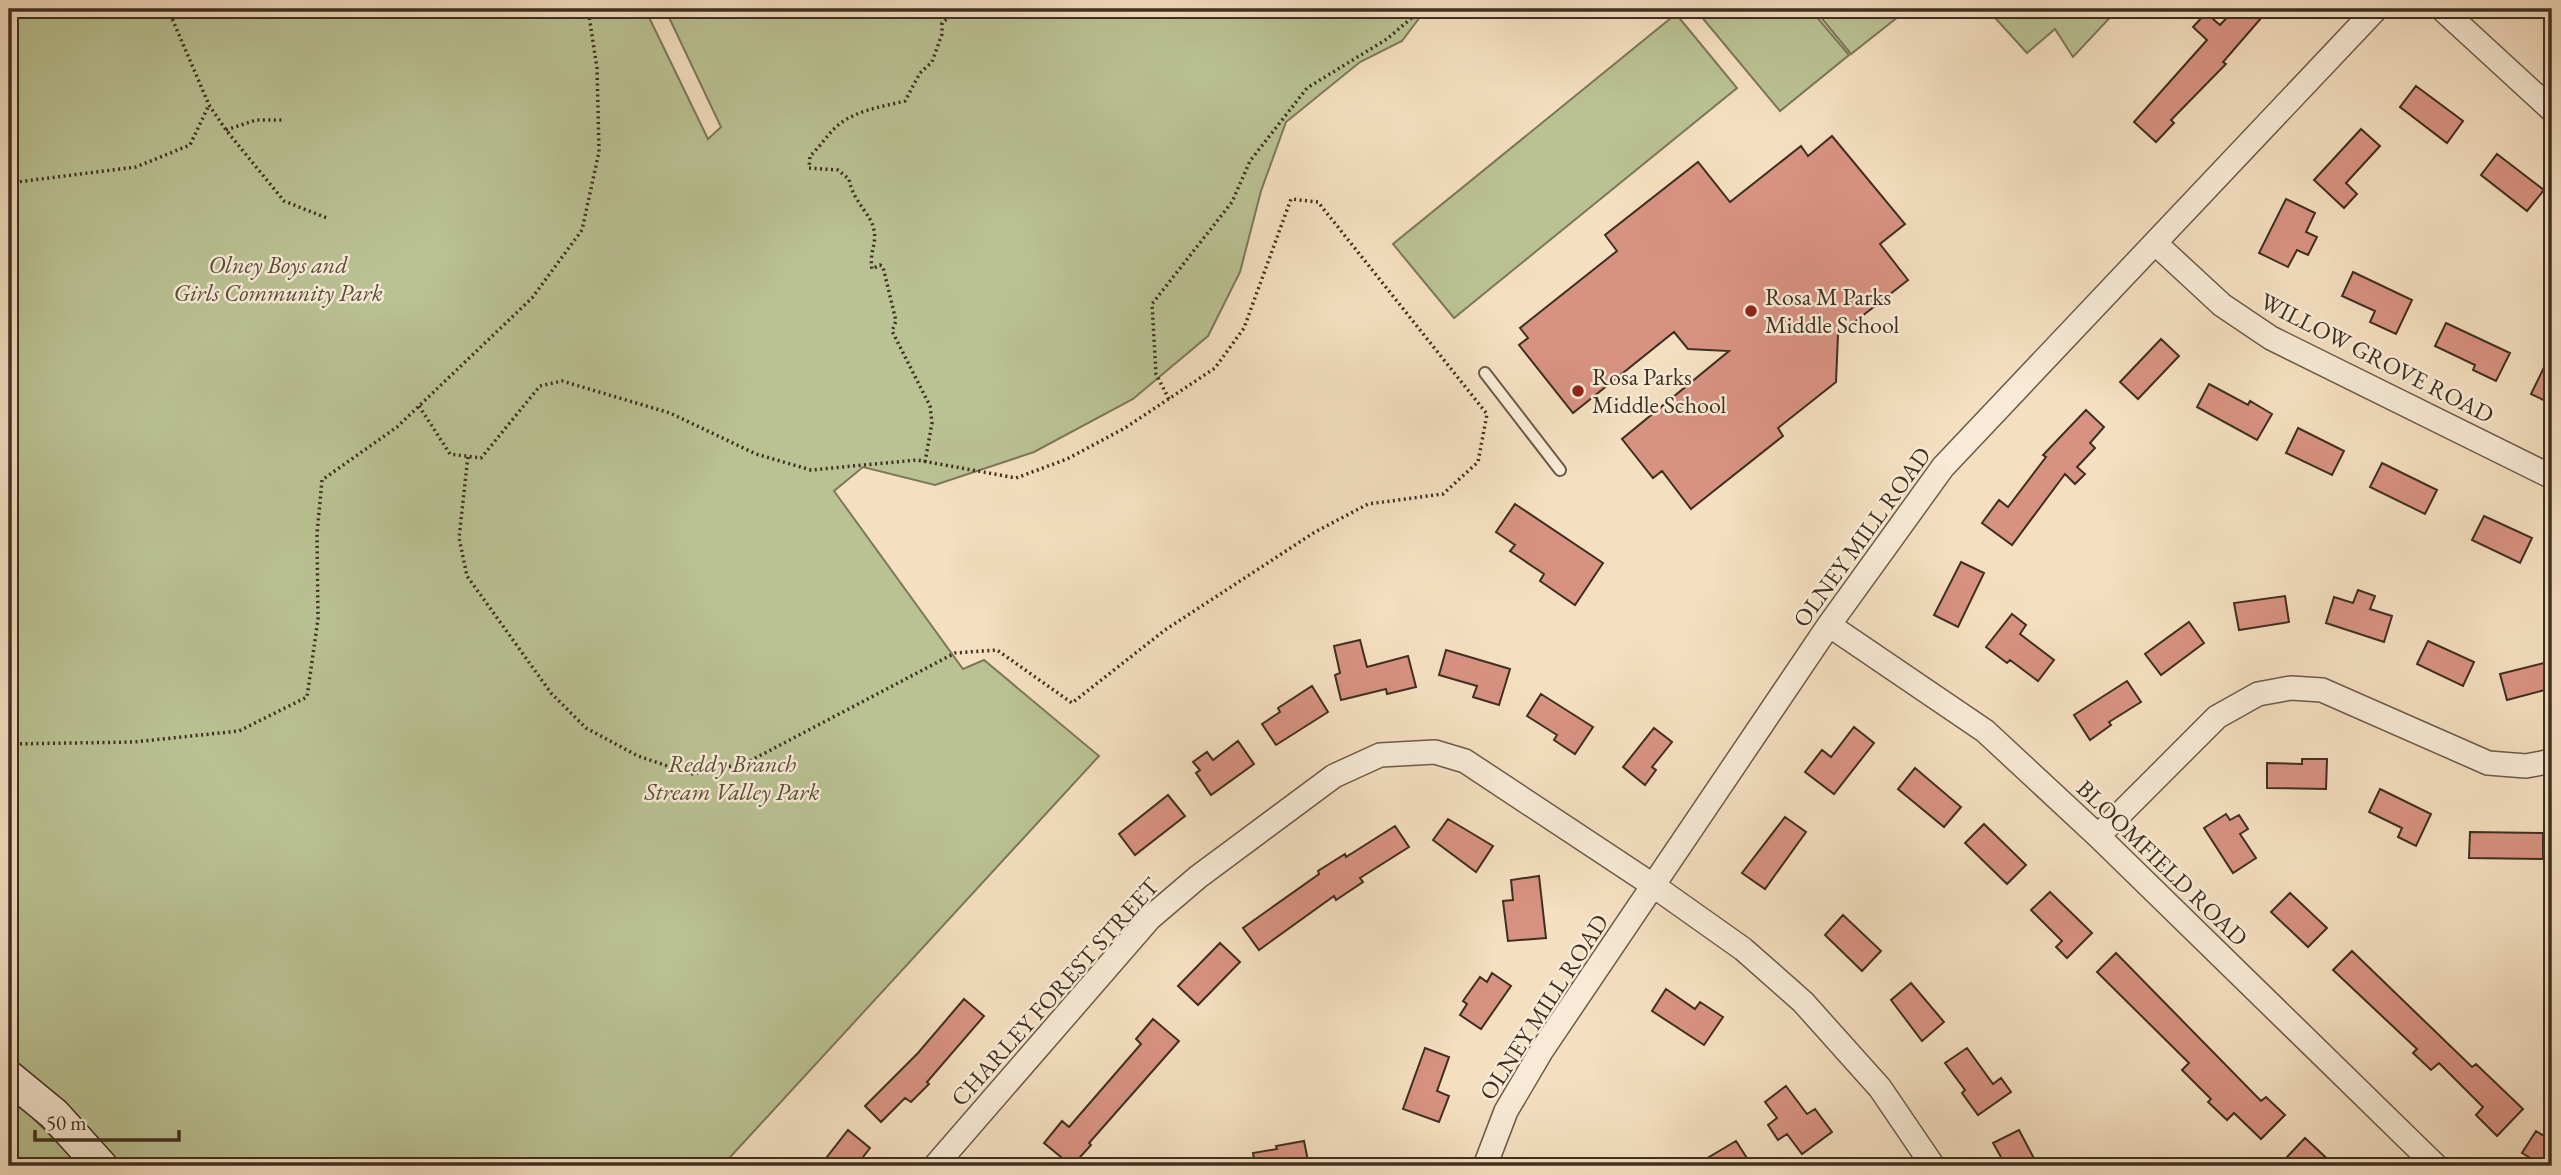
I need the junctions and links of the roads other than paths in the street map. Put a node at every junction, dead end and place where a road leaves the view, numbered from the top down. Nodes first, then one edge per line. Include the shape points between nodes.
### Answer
1 (2375, 9) edge
2 (2442, 9) edge
3 (2552, 110) edge
4 (2155, 243) junction
5 (1485, 373) dead end
6 (1560, 470) dead end
7 (2552, 477) edge
8 (1829, 625) junction
9 (2552, 761) edge
10 (2098, 836) junction
11 (1654, 886) junction
12 (9, 1077) edge
13 (1925, 1163) edge
14 (101, 1166) edge
15 (935, 1166) edge
16 (1485, 1166) edge
17 (2435, 1166) edge

1 - 4 street, OLNEY MILL ROAD
2 - 3 street
4 - 7 street, WILLOW GROVE ROAD via 2222,305 2271,338
4 - 8 street, OLNEY MILL ROAD via 1943,467
5 - 6 lane
8 - 10 street, BLOOMFIELD ROAD via 1985,731
8 - 11 street, OLNEY MILL ROAD
9 - 10 street via 2526,766 2488,763 2322,690 2291,688 2259,694 2217,717
10 - 17 street, BLOOMFIELD ROAD
11 - 13 street, CHARLEY FOREST STREET via 1743,949 1803,1002 1880,1088
11 - 15 street, CHARLEY FOREST STREET via 1465,761 1435,752 1380,755 1334,776 1150,918
11 - 16 street, OLNEY MILL ROAD via 1542,1050 1506,1111
12 - 14 main road via 72,1132

